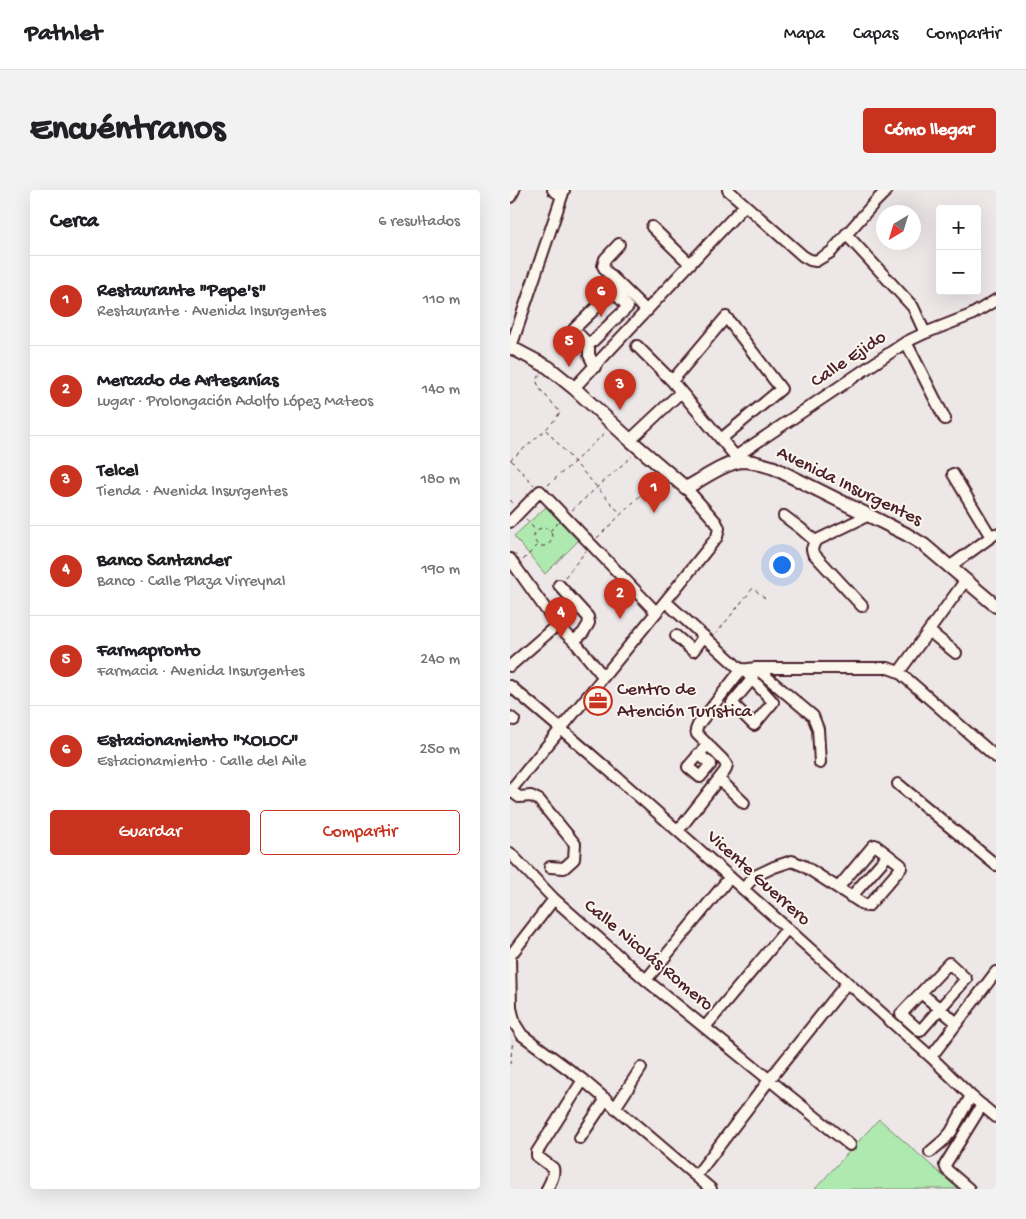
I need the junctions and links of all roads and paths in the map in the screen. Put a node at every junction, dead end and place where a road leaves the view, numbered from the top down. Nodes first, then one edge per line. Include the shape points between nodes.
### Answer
1 (514, 190) edge
2 (728, 190) edge
3 (887, 190) edge
4 (560, 192) edge
5 (510, 197) edge
6 (745, 205) junction
7 (652, 227) dead end
8 (846, 234) junction
9 (619, 244) dead end
10 (690, 264) junction
11 (996, 300) edge
12 (647, 311) junction
13 (925, 333) junction
14 (906, 342) junction
15 (589, 345) junction
16 (636, 346) dead end
17 (510, 347) edge
18 (595, 366) junction
19 (548, 367) junction
20 (672, 381) junction
21 (574, 388) junction
22 (681, 392) junction
23 (945, 419) dead end
24 (614, 425) junction
25 (545, 429) junction
26 (721, 439) junction
27 (635, 444) junction
28 (510, 460) edge
29 (733, 460) junction
30 (574, 462) junction
31 (665, 470) junction
32 (953, 474) dead end
33 (597, 487) junction
34 (686, 488) junction
35 (540, 492) junction
36 (621, 514) junction
37 (869, 515) junction
38 (784, 516) dead end
39 (564, 517) junction
40 (510, 522) edge
41 (550, 531) junction
42 (994, 535) edge
43 (815, 541) junction
44 (591, 544) junction
45 (539, 545) junction
46 (513, 563) edge
47 (949, 567) junction
48 (965, 581) junction
49 (559, 585) dead end
50 (766, 599) dead end
51 (666, 602) junction
52 (862, 606) dead end
53 (996, 606) edge
54 (656, 612) junction
55 (557, 625) junction
56 (929, 631) junction
57 (676, 636) dead end
58 (707, 639) junction
59 (574, 641) junction
60 (956, 653) dead end
61 (510, 666) edge
62 (756, 668) junction
63 (742, 670) junction
64 (899, 672) junction
65 (603, 676) junction
66 (753, 678) dead end
67 (510, 686) edge
68 (560, 728) junction
69 (708, 744) junction
70 (698, 754) dead end
71 (996, 758) edge
72 (820, 763) dead end
73 (719, 779) junction
74 (898, 784) dead end
75 (510, 790) edge
76 (744, 803) dead end
77 (678, 830) junction
78 (510, 853) edge
79 (888, 855) junction
80 (996, 865) edge
81 (550, 867) dead end
82 (730, 877) junction
83 (838, 888) junction
84 (743, 889) junction
85 (852, 897) junction
86 (554, 898) junction
87 (786, 929) junction
88 (510, 957) edge
89 (996, 972) edge
90 (646, 980) junction
91 (847, 983) junction
92 (921, 993) junction
93 (940, 1010) junction
94 (957, 1023) junction
95 (515, 1024) junction
96 (705, 1027) junction
97 (931, 1057) junction
98 (510, 1064) edge
99 (642, 1068) dead end
100 (770, 1079) junction
101 (583, 1080) junction
102 (971, 1096) junction
103 (606, 1100) junction
104 (982, 1105) junction
105 (615, 1108) junction
106 (996, 1117) edge
107 (580, 1138) dead end
108 (850, 1145) dead end
109 (930, 1152) dead end
110 (696, 1176) junction
111 (547, 1189) edge
112 (711, 1189) edge
113 (969, 1189) edge

1 - 5 street
2 - 6 street
3 - 8 street
4 - 17 street
6 - 8 street via 810,260 816,261 831,252
6 - 10 street
7 - 10 street
8 - 13 street via 913,307
9 - 12 street via 603,266
10 - 12 street
11 - 13 street, Calle Ejido
12 - 18 street
13 - 14 street, Calle Ejido
14 - 23 street
14 - 29 street, Calle Ejido
15 - 15 street via 628,308 613,291 574,329
15 - 18 street
16 - 20 street
17 - 19 main road
18 - 21 street
19 - 21 main road
19 - 25 path via 536,380 560,412
20 - 22 street
20 - 26 street via 726,317 781,389
21 - 24 main road
22 - 26 street
22 - 27 street
24 - 27 main road
24 - 30 path
25 - 28 path
25 - 30 path
26 - 29 street
27 - 31 main road
27 - 33 path
28 - 35 path
29 - 34 main road, Avenida Insurgentes
29 - 37 main road, Avenida Insurgentes via 774,468
30 - 33 path
30 - 35 path
31 - 34 main road
31 - 36 path
32 - 42 street
33 - 36 path
33 - 39 path
34 - 51 street via 719,528 717,538
35 - 39 street
35 - 40 street
36 - 44 path
37 - 43 street
37 - 47 main road, Avenida Insurgentes via 906,534
38 - 43 street
39 - 41 path
39 - 44 street
41 - 45 path via 551,541 546,546
41 - 45 path via 543,529 537,532 535,539
42 - 47 street
43 - 52 street via 813,554
44 - 54 street
45 - 46 path
46 - 55 street
47 - 48 main road, Avenida Insurgentes
48 - 53 main road, Avenida Insurgentes
48 - 56 street
49 - 59 street via 588,617 589,623
50 - 58 path via 753,588
51 - 54 street
51 - 58 street
54 - 65 street
55 - 59 street
55 - 61 street
56 - 60 street
56 - 64 street
57 - 58 street via 693,651
58 - 63 street
59 - 65 street
62 - 63 street
62 - 64 street via 888,668
62 - 72 street via 813,716 818,729
63 - 66 street
63 - 69 street via 698,725 697,734
64 - 71 street
65 - 68 street
67 - 68 street, Vicente Guerrero
68 - 75 street
68 - 77 street, Vicente Guerrero
69 - 70 street
69 - 73 street via 727,765
73 - 76 street
73 - 77 street
74 - 80 street
75 - 81 street via 519,797 531,796 539,800 576,844 574,860 564,868
77 - 82 street, Vicente Guerrero
78 - 86 street, Calle Nicolás Romero
79 - 83 street via 873,846
79 - 85 street
79 - 85 street via 901,868 868,906
82 - 84 street, Vicente Guerrero
82 - 90 street
83 - 84 street via 792,861 756,876
83 - 85 street
84 - 87 street, Vicente Guerrero
86 - 88 street
86 - 90 street, Calle Nicolás Romero
87 - 91 street, Vicente Guerrero
87 - 96 street
88 - 95 street via 511,1008
89 - 94 street
90 - 96 street, Calle Nicolás Romero
91 - 97 street, Vicente Guerrero
91 - 100 street
92 - 93 street
92 - 93 street via 901,1014 920,1031
92 - 93 street via 949,963 966,979
93 - 94 street
94 - 97 street
95 - 98 path
95 - 101 street via 522,1035
96 - 100 street, Calle Nicolás Romero
97 - 102 street, Vicente Guerrero
99 - 105 street
100 - 108 street, Calle Nicolás Romero
100 - 110 street
101 - 103 street
101 - 111 street via 537,1152 537,1156 554,1170
102 - 104 street, Vicente Guerrero
102 - 109 street via 952,1132
103 - 105 street
103 - 107 street
104 - 106 street, Vicente Guerrero
104 - 113 street via 944,1165
105 - 110 street
110 - 112 street

